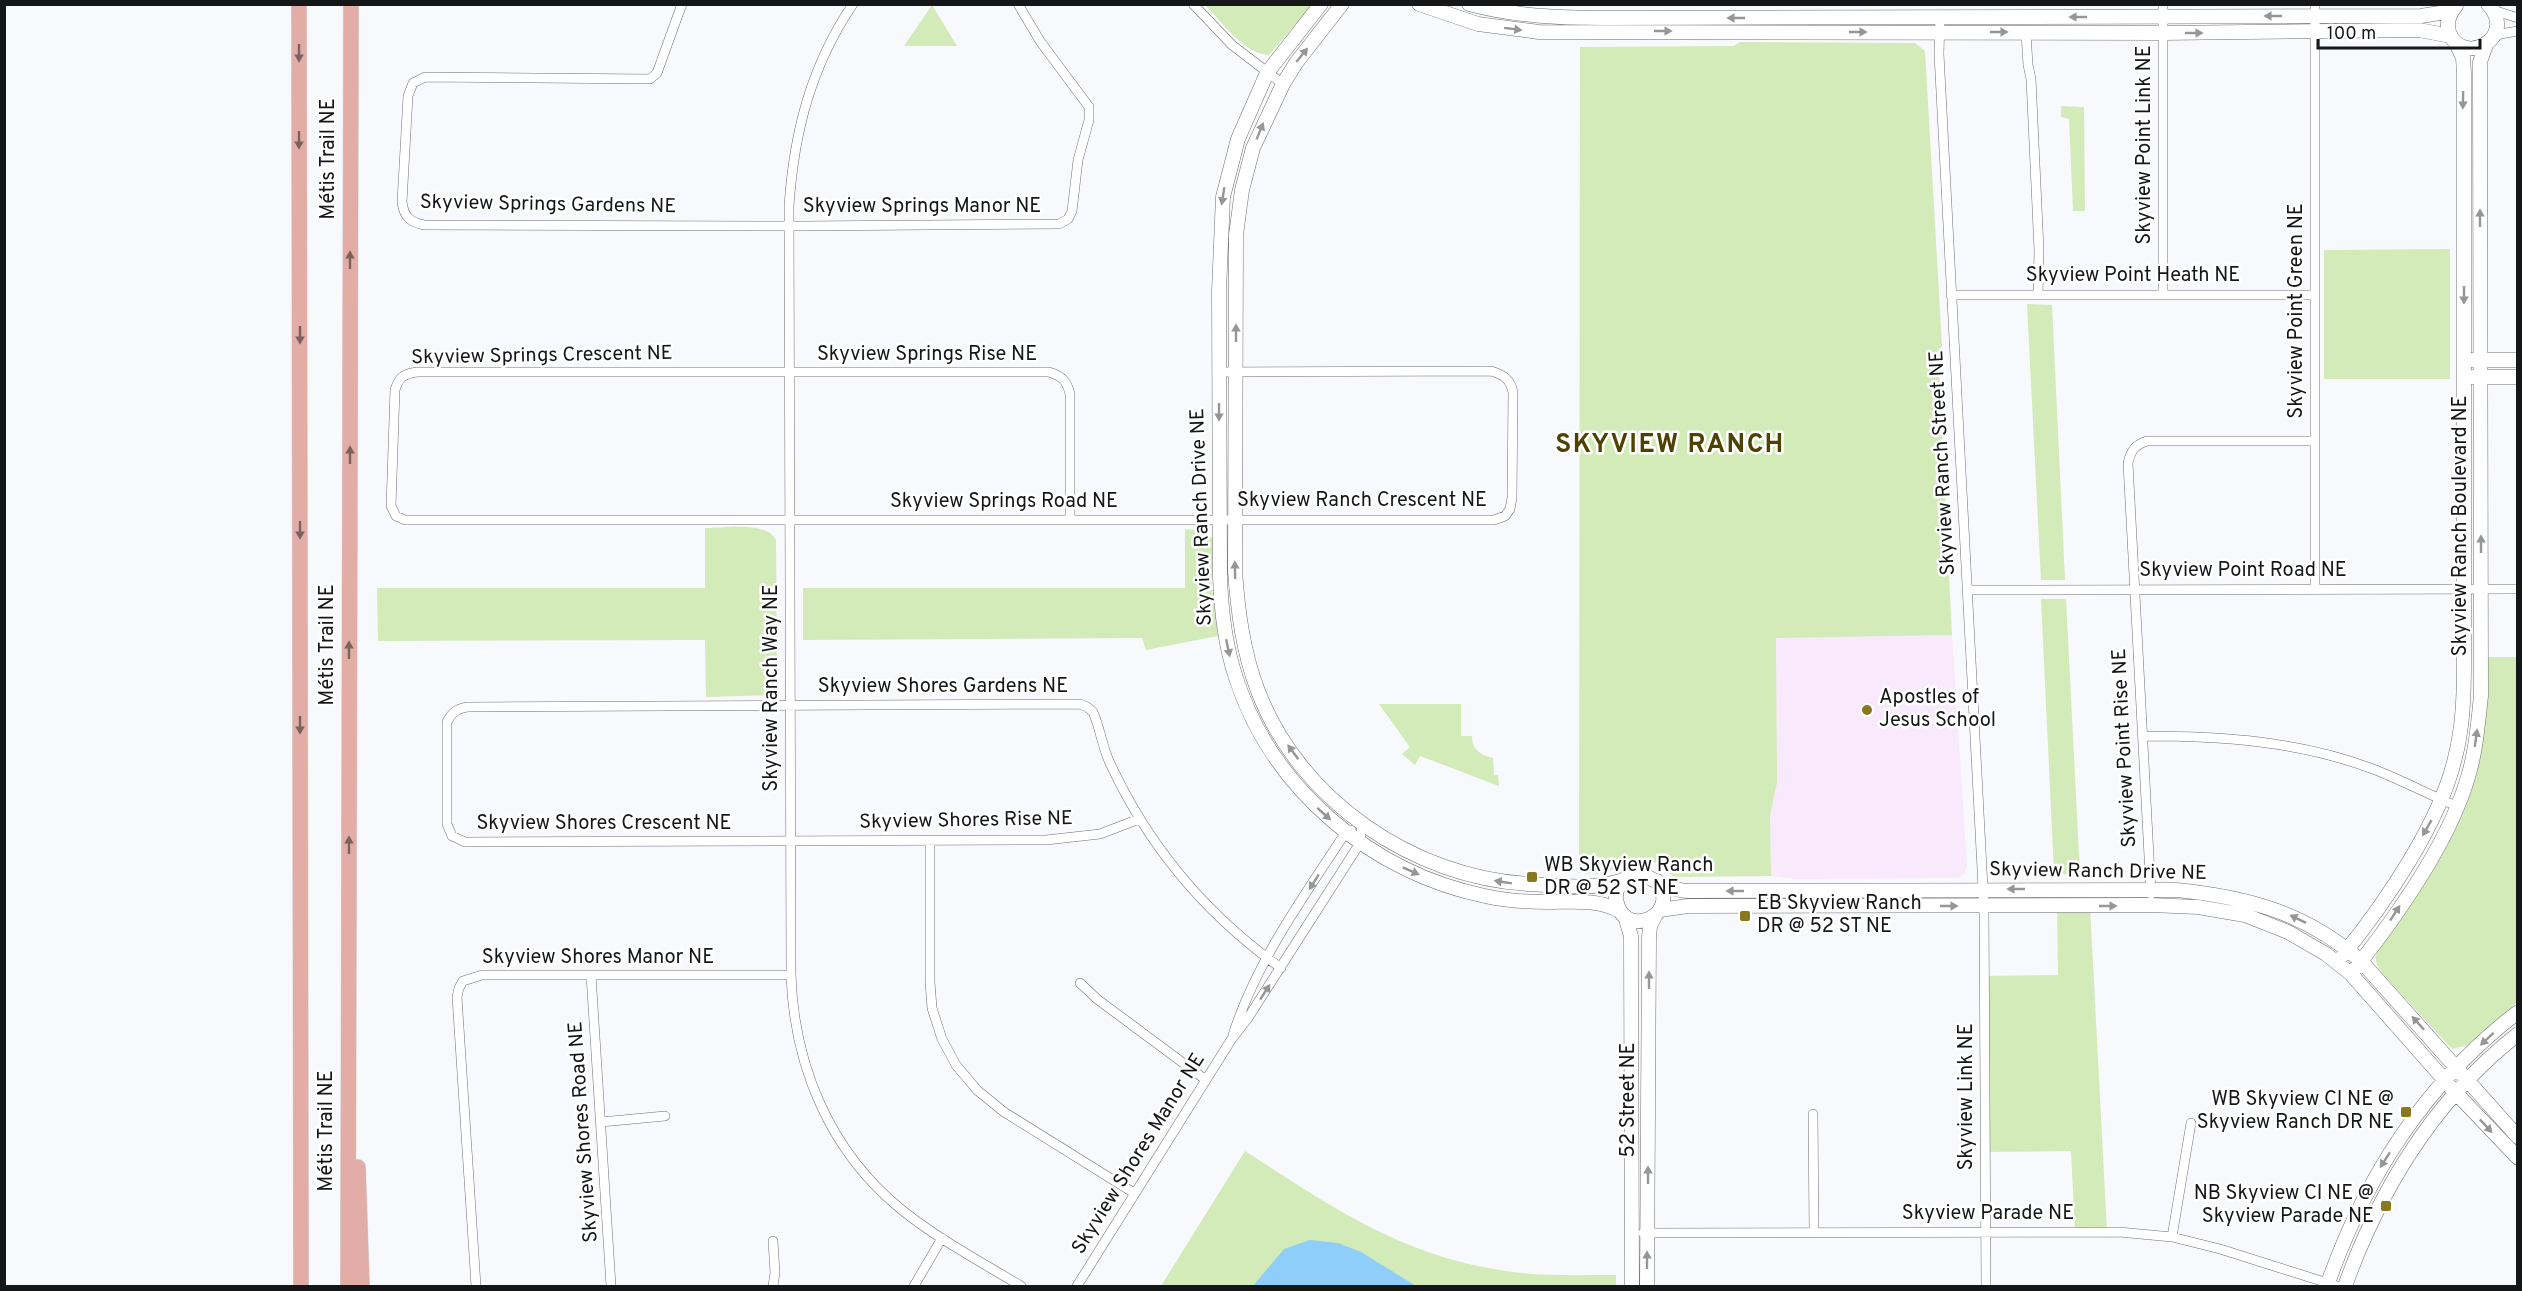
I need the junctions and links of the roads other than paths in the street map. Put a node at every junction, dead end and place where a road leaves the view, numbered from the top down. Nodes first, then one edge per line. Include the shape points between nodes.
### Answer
1 (297, 4) edge
2 (351, 4) edge
3 (682, 4) edge
4 (853, 4) edge
5 (1018, 4) edge
6 (1193, 4) edge
7 (1321, 4) edge
8 (1342, 4) edge
9 (1419, 4) edge
10 (1469, 4) edge
11 (2456, 5) edge
12 (2490, 7) edge
13 (2163, 10) edge
14 (2315, 10) edge
15 (1940, 17) junction
16 (2517, 18) edge
17 (2517, 31) edge
18 (1940, 32) junction
19 (2315, 32) junction
20 (2026, 33) junction
21 (2163, 33) junction
22 (2453, 39) junction
23 (2489, 42) junction
24 (1267, 73) junction
25 (1283, 84) junction
26 (789, 226) junction
27 (2163, 294) junction
28 (1951, 295) junction
29 (2038, 295) junction
30 (2315, 295) junction
31 (2464, 360) junction
32 (2481, 360) junction
33 (2517, 360) edge
34 (1219, 372) junction
35 (1235, 372) junction
36 (789, 373) junction
37 (2464, 377) junction
38 (2480, 377) junction
39 (2517, 377) edge
40 (2314, 441) junction
41 (789, 520) junction
42 (1070, 520) junction
43 (1219, 520) junction
44 (1235, 520) junction
45 (2134, 589) junction
46 (2315, 589) junction
47 (2464, 589) junction
48 (2481, 589) junction
49 (2517, 589) edge
50 (1968, 590) junction
51 (790, 706) junction
52 (2143, 735) junction
53 (2441, 799) junction
54 (2457, 806) junction
55 (1139, 819) junction
56 (1362, 824) junction
57 (1346, 832) junction
58 (791, 841) junction
59 (930, 841) junction
60 (1360, 843) junction
61 (1624, 880) junction
62 (1657, 881) junction
63 (1983, 890) junction
64 (2151, 890) junction
65 (349, 904) junction
66 (2151, 905) junction
67 (1983, 907) junction
68 (1658, 913) junction
69 (1622, 914) junction
70 (2348, 950) junction
71 (1266, 958) junction
72 (2361, 961) junction
73 (2337, 963) junction
74 (1281, 968) junction
75 (2352, 974) junction
76 (591, 975) junction
77 (790, 975) junction
78 (1080, 983) dead end
79 (2517, 1012) edge
80 (2517, 1034) edge
81 (1231, 1040) junction
82 (2457, 1067) junction
83 (2469, 1079) junction
84 (1206, 1080) junction
85 (2445, 1080) junction
86 (2456, 1093) junction
87 (1814, 1114) dead end
88 (665, 1116) dead end
89 (602, 1122) junction
90 (2191, 1124) dead end
91 (2517, 1137) edge
92 (300, 1140) junction
93 (2517, 1158) edge
94 (300, 1180) junction
95 (1134, 1193) junction
96 (1814, 1232) junction
97 (1986, 1232) junction
98 (1632, 1233) junction
99 (1647, 1233) junction
100 (2172, 1237) junction
101 (942, 1238) junction
102 (773, 1241) dead end
103 (2330, 1286) edge
104 (291, 1287) edge
105 (301, 1287) edge
106 (310, 1287) edge
107 (348, 1287) edge
108 (362, 1287) edge
109 (476, 1287) edge
110 (611, 1287) edge
111 (773, 1287) edge
112 (914, 1287) edge
113 (1021, 1287) edge
114 (1077, 1287) edge
115 (1632, 1287) edge
116 (1647, 1287) edge
117 (1986, 1287) edge
118 (2345, 1287) edge

1 -> 92 main road, Métis Trail NE
65 -> 2 main road, Métis Trail NE
3 - 26 street, Skyview Springs Gardens NE via 657,74 650,79 425,77 413,83 408,96 404,214 412,222 424,225
4 - 26 street, Skyview Ranch Way NE via 830,41 806,97 791,177
5 - 26 street, Skyview Springs Manor NE via 1089,107 1068,219 1044,225
6 - 24 street via 1232,45
7 - 24 street, Skyview Ranch Drive NE
25 -> 8 street, Skyview Ranch Drive NE
9 -> 18 street via 1478,24 1539,32
15 -> 10 street via 1575,18 1504,12
11 - 14 street via 2433,15
11 - 22 street via 2448,21
12 - 16 street
12 - 23 street, Skyview Ranch Boulevard NE via 2497,24
14 -> 13 street
13 -> 15 street
13 - 21 street, Skyview Point Link NE
14 - 19 street, Skyview Point Green NE
15 - 18 street, Skyview Ranch Street NE
17 - 23 street via 2500,34
18 -> 20 street
18 - 28 street, Skyview Ranch Street NE
21 -> 19 street
19 - 22 street via 2419,30
19 - 30 street, Skyview Point Green NE
20 - 21 street
20 - 29 street via 2037,193
21 - 27 street, Skyview Point Link NE
22 - 23 street via 2471,49
22 -> 31 street, Skyview Ranch Boulevard NE via 2463,58 2464,73
32 -> 23 street, Skyview Ranch Boulevard NE via 2480,62
24 - 25 street
24 -> 34 street, Skyview Ranch Drive NE via 1238,139 1223,197
35 -> 25 street, Skyview Ranch Drive NE via 1238,211 1253,148
26 - 36 street, Skyview Ranch Way NE
27 - 29 street, Skyview Point Heath NE
27 - 30 street, Skyview Point Heath NE
28 - 29 street, Skyview Point Heath NE
28 - 50 street, Skyview Ranch Street NE
30 - 40 street, Skyview Point Green NE
31 - 32 street
31 - 37 street, Skyview Ranch Boulevard NE
32 - 33 street
32 - 38 street, Skyview Ranch Boulevard NE
34 - 35 street, Skyview Ranch Crescent NE
34 -> 43 street, Skyview Ranch Drive NE
35 - 44 street, Skyview Ranch Drive NE
35 - 44 street, Skyview Ranch Crescent NE via 1491,371 1503,374 1511,382 1513,392 1512,498 1505,516 1494,520
36 - 41 street, Skyview Ranch Way NE
36 - 41 street, Skyview Springs Crescent NE via 405,373 395,390 391,506 396,516 405,520
36 - 42 street, Skyview Springs Rise NE via 1049,372 1060,376 1068,384 1070,394
37 - 38 street
37 - 47 street, Skyview Ranch Boulevard NE
38 - 39 street
48 -> 38 street, Skyview Ranch Boulevard NE
40 - 45 street, Skyview Point Rise NE via 2147,441 2137,445 2128,463
40 - 46 street, Skyview Point Green NE
41 - 42 street, Skyview Springs Road NE
41 - 51 street, Skyview Ranch Way NE
42 - 43 street, Skyview Springs Road NE
43 - 44 street, Skyview Ranch Crescent NE
43 -> 57 street, Skyview Ranch Drive NE via 1221,605 1232,666 1245,704 1268,746 1297,786
56 -> 44 street, Skyview Ranch Drive NE via 1301,764 1259,693 1243,641 1237,603
45 - 46 street, Skyview Point Road NE
45 - 50 street, Skyview Point Road NE
45 - 52 street, Skyview Point Rise NE
46 - 47 street, Skyview Point Road NE
47 - 48 street, Skyview Point Road NE
47 - 53 street, Skyview Ranch Boulevard NE via 2461,728
48 - 49 street, Skyview Point Road NE
54 -> 48 street, Skyview Ranch Boulevard NE via 2468,779 2481,696
50 - 63 street, Skyview Ranch Street NE
51 - 55 street, Skyview Shores Gardens NE via 1088,707 1108,759
51 - 58 street, Skyview Ranch Way NE
51 - 58 street, Skyview Shores Crescent NE via 458,709 447,722 447,824 452,836 465,842
52 - 53 street via 2277,743 2373,769
52 - 64 street, Skyview Point Rise NE
53 - 54 street
53 -> 70 street, Skyview Ranch Boulevard NE via 2400,873
72 -> 54 street, Skyview Ranch Boulevard NE via 2428,863
55 - 59 street, Skyview Shores Rise NE via 1100,834 1074,838
55 - 71 street, Skyview Shores Gardens NE via 1163,856 1200,900
56 - 57 street
56 - 60 street, Skyview Shores Manor NE
61 -> 56 street, Skyview Ranch Drive NE via 1594,887 1489,880 1407,851
57 - 60 street, Skyview Ranch Drive NE
57 -> 71 street, Skyview Shores Manor NE
58 - 59 street, Skyview Shores Rise NE
58 - 77 street, Skyview Ranch Way NE
59 - 95 street via 933,1008 942,1039 956,1065 977,1090 1004,1112
60 -> 69 street, Skyview Ranch Drive NE via 1405,869 1458,890 1510,900 1601,903
60 - 74 street, Skyview Shores Manor NE
61 - 62 street via 1644,874
61 - 69 street via 1617,892
63 -> 62 street, Skyview Ranch Drive NE via 1686,891
62 - 68 street via 1664,894
64 -> 63 street, Skyview Ranch Drive NE
63 - 67 street, Skyview Ranch Street NE
64 - 66 street, Skyview Point Rise NE
70 -> 64 street, Skyview Ranch Drive NE via 2305,922 2274,908 2211,893
65 - 107 main road, Métis Trail NE
65 - 108 main road
67 -> 66 street, Skyview Ranch Drive NE
66 - 73 street, Skyview Ranch Drive NE via 2245,915 2288,932
68 -> 67 street, Skyview Ranch Drive NE via 1688,906
67 - 97 street, Skyview Link NE
68 - 69 street via 1643,921
99 -> 68 street, 52 Street NE via 1649,938 1650,926
69 - 98 street, 52 Street NE via 1631,936
70 - 72 street, Skyview Ranch Drive NE
70 - 73 street, Skyview Ranch Boulevard NE
71 - 74 street, Skyview Shores Gardens NE
71 - 81 street, Skyview Shores Manor NE via 1239,1013
72 - 75 street, Skyview Ranch Boulevard NE
82 -> 72 street, Skyview Ranch Drive NE
73 - 75 street, Skyview Ranch Drive NE
81 -> 74 street, Skyview Shores Manor NE
75 - 85 street, Skyview Ranch Drive NE
76 - 77 street, Skyview Shores Manor NE
76 - 89 street, Skyview Shores Road NE
76 - 109 street, Skyview Shores Manor NE via 482,975 463,981 459,988
77 - 101 street, Skyview Ranch Way NE via 794,1021 808,1080 831,1126 861,1170 883,1193
78 - 84 street
79 -> 82 street
80 - 83 street
81 - 84 street, Skyview Shores Manor NE
82 - 83 street, Skyview Ranch Drive NE
82 - 85 street
83 - 86 street
83 - 91 street, Skyview Ranch Drive NE
84 - 95 street, Skyview Shores Manor NE
85 - 86 street, Skyview Ranch Drive NE
85 -> 103 street via 2404,1130 2377,1172 2341,1248
86 -> 93 street, Skyview Ranch Drive NE
86 - 118 street via 2418,1140 2392,1181
87 - 96 street
88 - 89 street
89 - 110 street, Skyview Shores Road NE
90 - 100 street
92 - 94 main road, Métis Trail NE
92 - 104 main road
94 - 105 main road, Métis Trail NE
94 - 106 main road
95 - 114 street, Skyview Shores Manor NE
96 - 97 street, Skyview Parade NE
96 - 99 street, Skyview Parade NE
97 - 100 street, Skyview Parade NE via 2119,1232
97 - 117 street, Skyview Link NE
98 - 99 street, Skyview Parade NE
98 - 115 street, 52 Street NE
116 -> 99 street, 52 Street NE
100 - 103 street, Skyview Parade NE
101 - 112 street
101 - 113 street, Skyview Ranch Way NE
102 - 111 street

